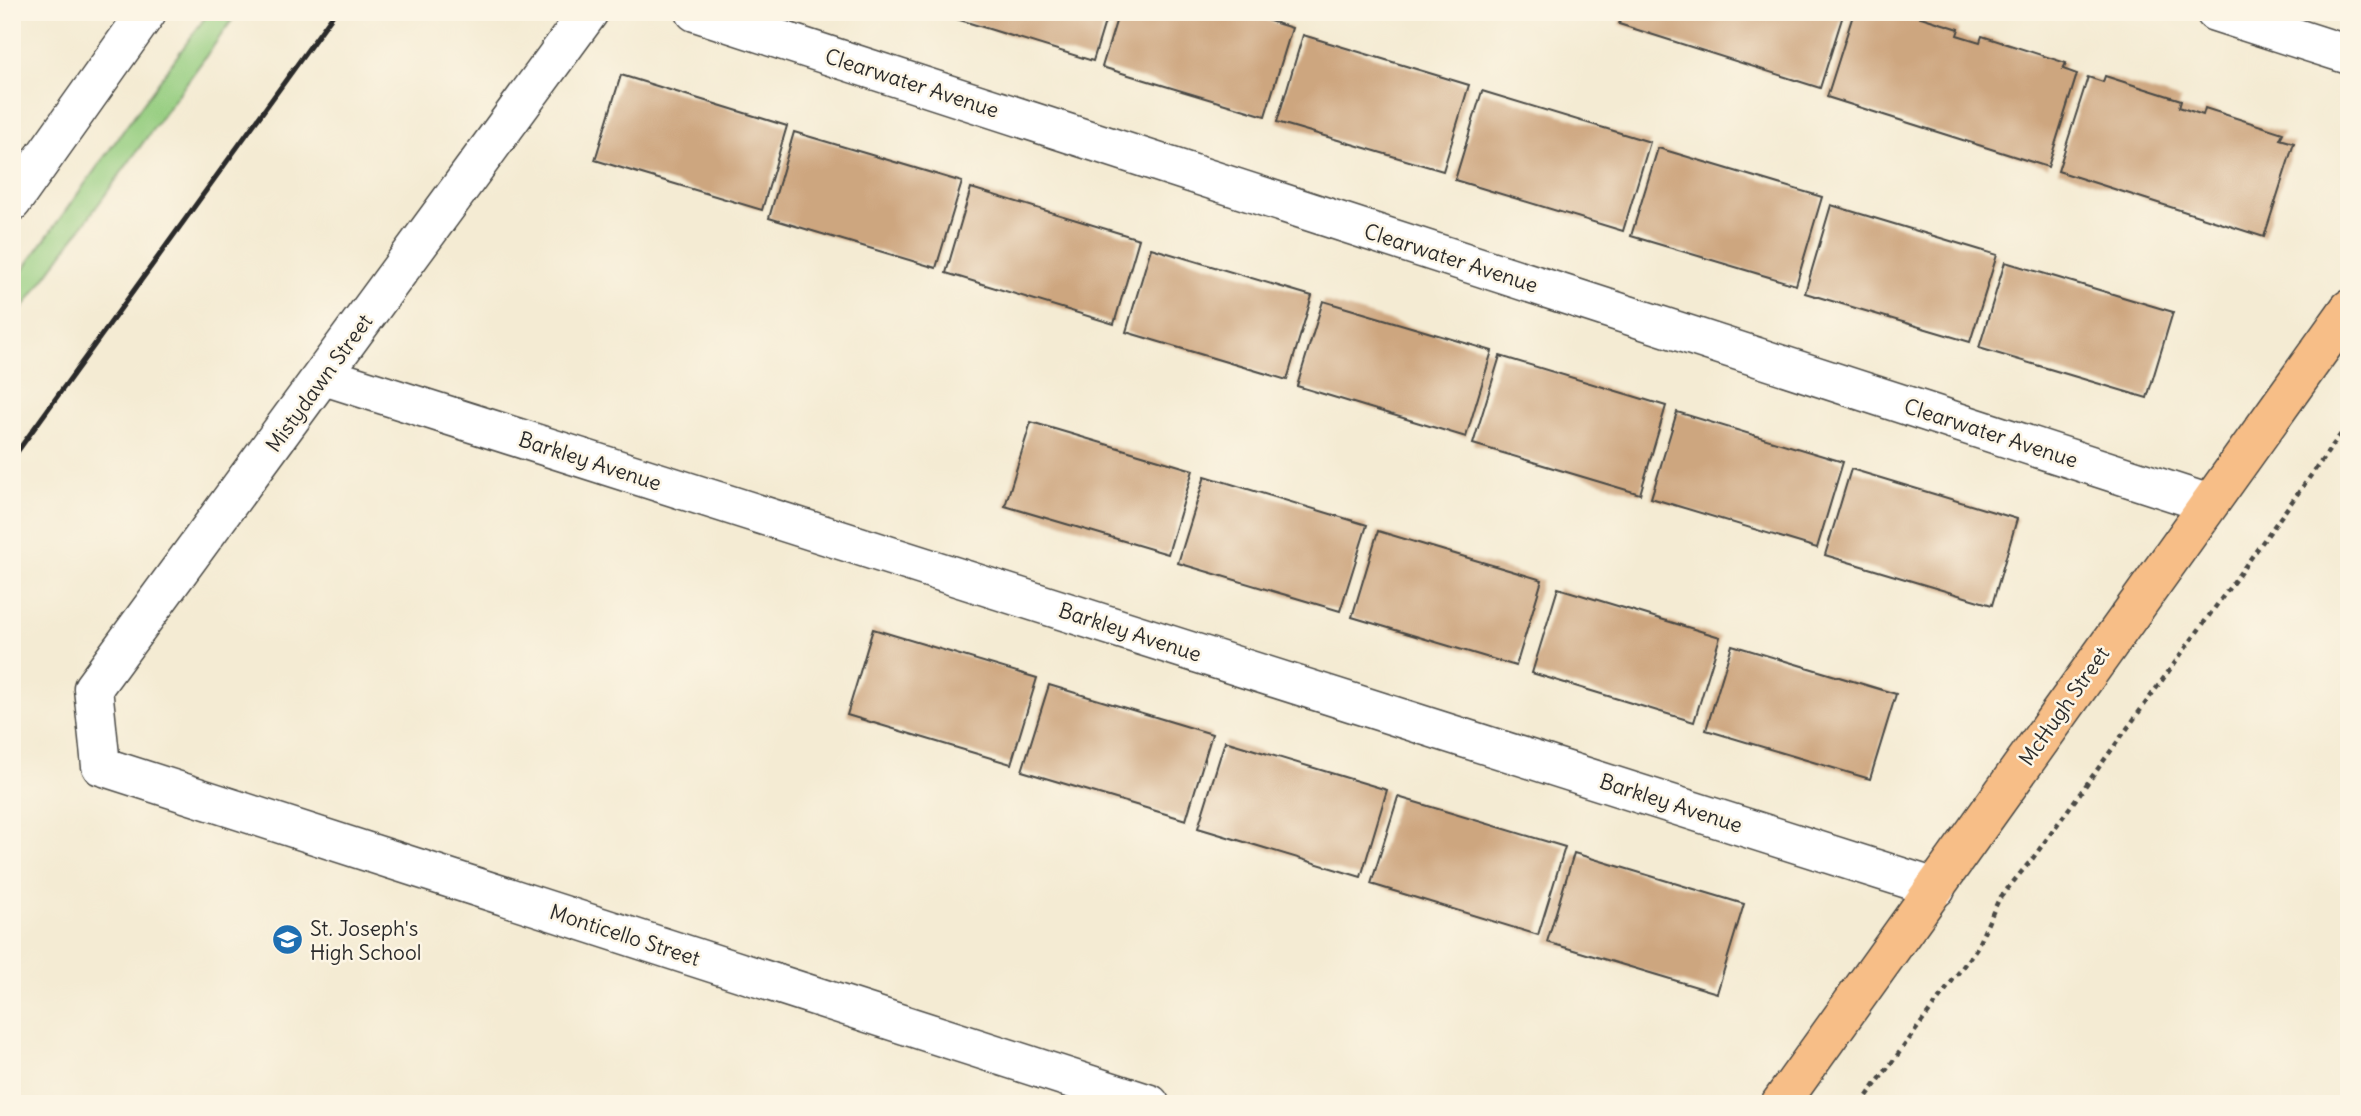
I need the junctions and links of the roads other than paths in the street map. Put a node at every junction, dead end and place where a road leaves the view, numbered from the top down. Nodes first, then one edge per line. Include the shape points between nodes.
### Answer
1 (147, 12) edge
2 (589, 12) edge
3 (695, 12) edge
4 (2215, 12) edge
5 (2349, 55) edge
6 (12, 202) edge
7 (2349, 309) edge
8 (324, 376) junction
9 (2207, 503) junction
10 (100, 766) joint
11 (1936, 888) junction
12 (1150, 1104) edge
13 (1780, 1104) edge

1 - 6 street
2 - 8 street, Mistydawn Street
3 - 9 street, Clearwater Avenue
4 - 5 street
7 - 9 main road, McHugh Street
8 - 10 street, Mistydawn Street via 93,688
8 - 11 street, Barkley Avenue
9 - 11 main road, McHugh Street
10 - 12 street, Monticello Street
11 - 13 main road, McHugh Street

